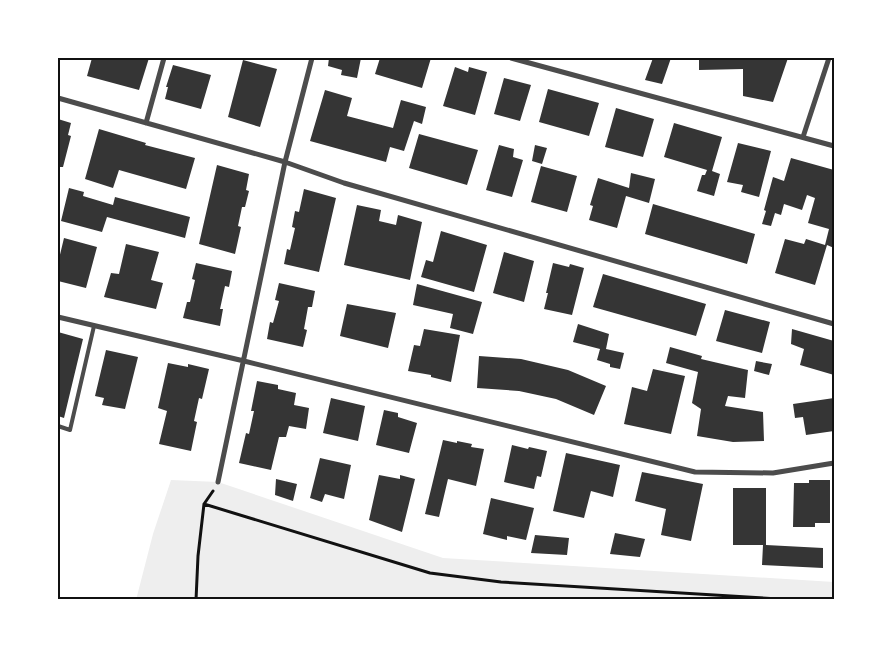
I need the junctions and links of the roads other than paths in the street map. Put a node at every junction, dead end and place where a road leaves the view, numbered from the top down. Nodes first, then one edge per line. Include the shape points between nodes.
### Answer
1 (164, 58) edge
2 (312, 58) edge
3 (511, 58) edge
4 (829, 58) edge
5 (58, 98) edge
6 (146, 123) junction
7 (802, 137) junction
8 (834, 146) edge
9 (286, 162) junction
10 (58, 317) edge
11 (834, 324) edge
12 (94, 326) junction
13 (244, 361) junction
14 (58, 426) edge
15 (834, 463) edge
16 (218, 482) road end

1 - 6 street
2 - 9 street
3 - 7 street
4 - 7 street
5 - 6 street
6 - 9 street
7 - 8 street
9 - 11 street via 344,183
9 - 13 street
10 - 12 street
12 - 13 street
12 - 14 lane via 70,430
13 - 15 street via 695,472 773,473
13 - 16 street

